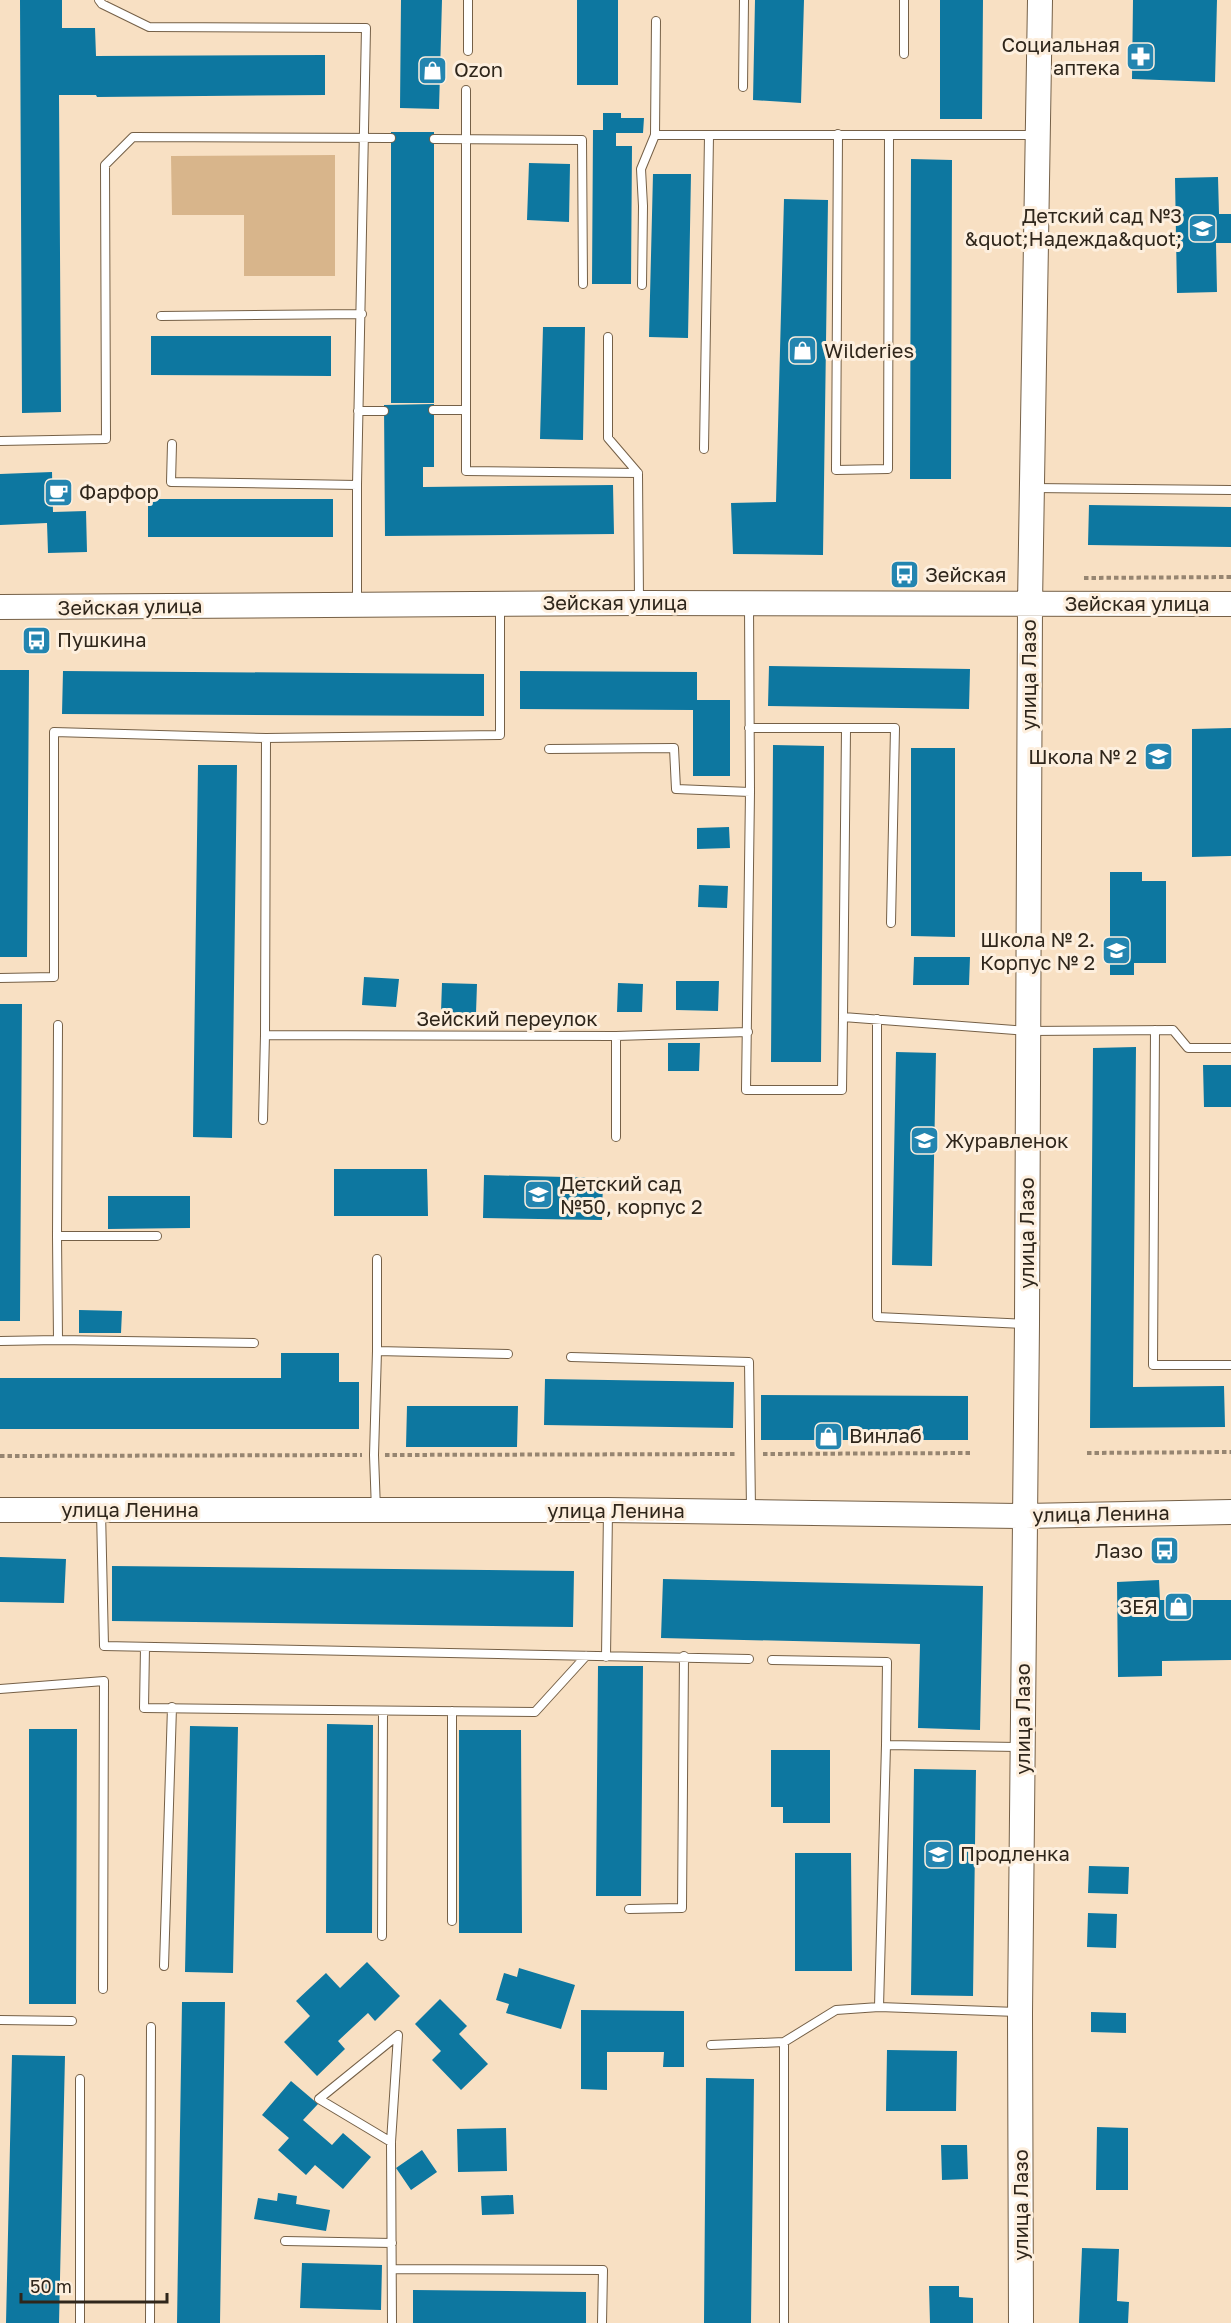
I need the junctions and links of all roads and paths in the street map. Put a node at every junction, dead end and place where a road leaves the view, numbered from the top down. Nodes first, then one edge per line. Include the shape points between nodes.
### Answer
1 (99, 0) edge
2 (468, 0) edge
3 (744, 0) edge
4 (904, 0) edge
5 (1040, 0) edge
6 (656, 21) dead end
7 (468, 51) dead end
8 (904, 54) dead end
9 (743, 87) dead end
10 (466, 90) dead end
11 (655, 135) junction
12 (837, 135) junction
13 (889, 135) junction
14 (1038, 135) junction
15 (709, 136) junction
16 (365, 138) junction
17 (391, 138) dead end
18 (434, 139) dead end
19 (467, 139) junction
20 (583, 284) dead end
21 (642, 285) dead end
22 (362, 314) junction
23 (160, 315) dead end
24 (608, 337) dead end
25 (434, 410) dead end
26 (466, 410) junction
27 (358, 411) junction
28 (384, 411) dead end
29 (0, 441) edge
30 (172, 444) dead end
31 (704, 449) dead end
32 (638, 472) junction
33 (357, 485) junction
34 (1033, 488) junction
35 (1231, 490) edge
36 (1231, 577) edge
37 (1084, 578) dead end
38 (639, 603) junction
39 (749, 603) junction
40 (500, 604) junction
41 (1030, 604) junction
42 (1231, 604) edge
43 (357, 605) junction
44 (0, 607) edge
45 (749, 728) junction
46 (846, 730) junction
47 (266, 738) junction
48 (549, 749) dead end
49 (750, 792) junction
50 (891, 923) dead end
51 (0, 978) edge
52 (843, 1017) junction
53 (877, 1019) junction
54 (58, 1025) dead end
55 (1155, 1030) junction
56 (1028, 1031) junction
57 (748, 1032) junction
58 (265, 1035) junction
59 (616, 1036) junction
60 (1231, 1048) edge
61 (263, 1120) dead end
62 (616, 1137) dead end
63 (57, 1236) junction
64 (157, 1236) dead end
65 (377, 1258) dead end
66 (1027, 1324) junction
67 (58, 1340) junction
68 (0, 1341) edge
69 (254, 1343) dead end
70 (377, 1351) junction
71 (508, 1354) dead end
72 (571, 1357) dead end
73 (1231, 1365) edge
74 (1231, 1452) edge
75 (1087, 1453) dead end
76 (749, 1454) junction
77 (971, 1454) dead end
78 (375, 1455) junction
79 (0, 1456) edge
80 (0, 1510) edge
81 (101, 1510) junction
82 (376, 1510) junction
83 (608, 1510) junction
84 (751, 1512) junction
85 (1231, 1512) edge
86 (1025, 1516) junction
87 (145, 1647) junction
88 (586, 1656) junction
89 (684, 1656) junction
90 (606, 1657) junction
91 (749, 1659) dead end
92 (772, 1660) dead end
93 (0, 1689) edge
94 (172, 1707) junction
95 (383, 1711) junction
96 (452, 1712) junction
97 (886, 1745) junction
98 (1023, 1747) junction
99 (628, 1909) dead end
100 (452, 1921) dead end
101 (382, 1936) dead end
102 (164, 1966) dead end
103 (103, 1989) dead end
104 (879, 2007) junction
105 (1020, 2013) junction
106 (0, 2020) edge
107 (72, 2021) dead end
108 (151, 2027) dead end
109 (784, 2042) junction
110 (711, 2045) dead end
111 (80, 2079) dead end
112 (391, 2142) junction
113 (285, 2241) dead end
114 (392, 2243) junction
115 (393, 2269) junction
116 (80, 2323) edge
117 (150, 2323) edge
118 (392, 2323) edge
119 (602, 2323) edge
120 (784, 2323) edge
121 (1022, 2323) edge

1 - 16 lane via 149,27 366,28
2 - 7 lane
3 - 9 lane
4 - 8 lane
5 - 14 main road, улица Лазо
6 - 11 lane
10 - 19 lane
11 - 15 lane
11 - 21 lane via 641,169
12 - 13 lane
12 - 13 lane via 836,470 888,469
12 - 15 lane
13 - 14 lane
14 - 34 main road, улица Лазо
15 - 31 lane
16 - 17 lane
16 - 22 lane
16 - 29 lane via 133,137 105,165 106,439
18 - 19 lane
19 - 20 lane via 582,140
19 - 26 lane
22 - 23 lane
22 - 27 lane
24 - 32 lane via 608,438
25 - 26 lane
26 - 32 lane via 466,471
27 - 28 lane
27 - 33 lane
30 - 33 lane via 171,482
32 - 38 lane
33 - 43 lane
34 - 35 lane
34 - 41 main road, улица Лазо
36 - 37 path
38 - 39 main road, Зейская улица
38 - 40 main road, Зейская улица
39 - 41 main road, Зейская улица
39 - 45 lane
40 - 43 main road, Зейская улица
40 - 47 lane via 500,735
41 - 42 main road, Зейская улица
41 - 56 main road, улица Лазо
43 - 44 main road, Зейская улица
45 - 46 lane
45 - 49 lane
46 - 50 lane via 895,728
46 - 52 lane
47 - 51 lane via 54,732 54,977
47 - 58 lane
48 - 49 lane via 675,748 676,789
49 - 57 lane
52 - 53 lane
52 - 57 lane via 842,1090 746,1090
53 - 56 lane
53 - 66 lane via 877,1317
54 - 63 lane
55 - 56 lane
55 - 60 lane via 1173,1030 1188,1048
55 - 73 lane via 1153,1365
56 - 66 main road, улица Лазо
57 - 59 lane, Зейский переулок
58 - 59 lane, Зейский переулок
58 - 61 lane
59 - 62 lane
63 - 64 lane
63 - 67 lane
65 - 70 lane
66 - 86 main road, улица Лазо
67 - 68 lane
67 - 69 lane
70 - 71 lane
70 - 78 lane
72 - 76 lane via 749,1362
74 - 75 path
76 - 77 path
76 - 78 path
76 - 84 lane
78 - 79 path
78 - 82 lane
80 - 81 main road, улица Ленина
81 - 82 main road, улица Ленина
81 - 87 lane via 104,1646
82 - 83 main road, улица Ленина
83 - 84 main road, улица Ленина
83 - 90 lane
84 - 86 main road, улица Ленина
85 - 86 main road, улица Ленина
86 - 98 main road, улица Лазо
87 - 88 lane
87 - 94 lane via 144,1708
88 - 90 lane
88 - 96 lane via 535,1712
89 - 90 lane
89 - 91 lane
89 - 99 lane via 682,1908
92 - 97 lane via 887,1662
93 - 103 lane via 104,1681
94 - 95 lane
94 - 102 lane
95 - 96 lane
95 - 101 lane
96 - 100 lane
97 - 98 lane
97 - 104 lane
98 - 105 main road, улица Лазо
104 - 105 lane
104 - 109 lane via 836,2010
105 - 121 main road, улица Лазо
106 - 107 lane
108 - 117 lane
109 - 110 lane
109 - 120 lane
111 - 116 lane
112 - 112 lane via 392,2130 398,2035 319,2099
112 - 114 lane
113 - 114 lane
114 - 115 lane
115 - 118 lane
115 - 119 lane via 603,2270

